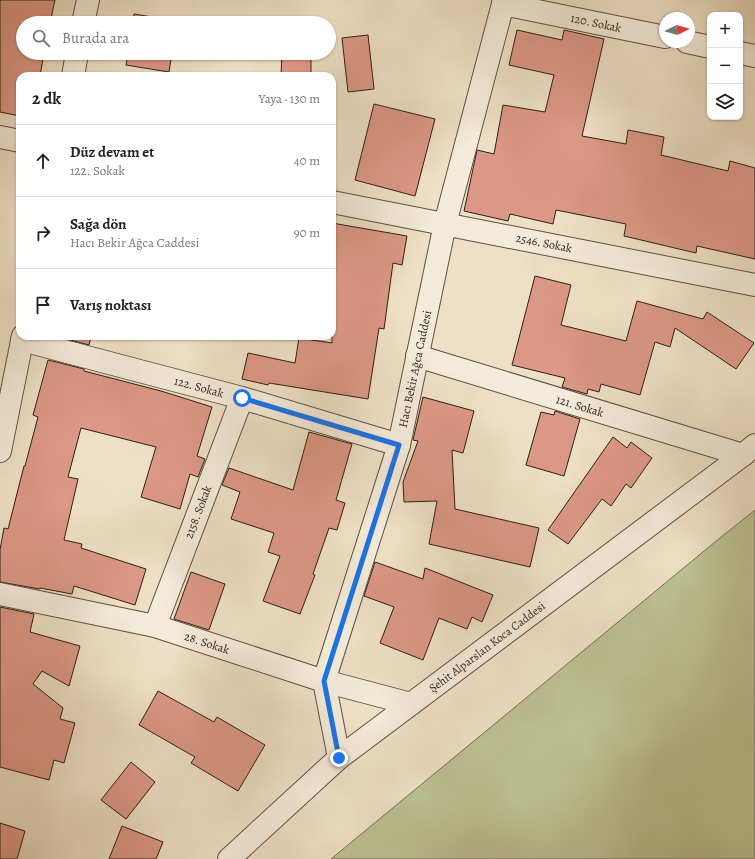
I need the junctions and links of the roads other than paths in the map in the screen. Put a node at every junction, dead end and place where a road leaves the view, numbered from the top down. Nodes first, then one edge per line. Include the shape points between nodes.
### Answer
1 (88, 0) edge
2 (503, 2) edge
3 (85, 16) edge
4 (659, 37) edge
5 (695, 44) edge
6 (707, 46) edge
7 (743, 54) edge
8 (755, 56) edge
9 (75, 60) edge
10 (73, 72) edge
11 (0, 137) edge
12 (16, 140) edge
13 (336, 203) edge
14 (445, 224) junction
15 (755, 285) edge
16 (22, 340) edge
17 (29, 340) edge
18 (418, 356) junction
19 (242, 398) junction
20 (399, 445) junction
21 (749, 450) edge
22 (0, 451) edge
23 (0, 594) edge
24 (155, 626) junction
25 (324, 681) junction
26 (411, 704) junction
27 (339, 758) junction
28 (229, 859) edge

1 - 3 street
2 - 4 street, 120. Sokak
2 - 14 street, Hacı Bekir Ağca Caddesi
5 - 6 street
7 - 8 street
9 - 10 street
11 - 12 street
13 - 14 street, 2546. Sokak
14 - 15 street, 2546. Sokak
14 - 18 street, Hacı Bekir Ağca Caddesi
16 - 22 street
17 - 19 street, 122. Sokak
18 - 20 street, Hacı Bekir Ağca Caddesi
18 - 21 street, 121. Sokak
19 - 20 street, 122. Sokak
19 - 24 street, 2158. Sokak
20 - 25 street, Hacı Bekir Ağca Caddesi
21 - 26 street, Şehit Alparslan Koca Caddesi
23 - 24 street, 28. Sokak
24 - 25 street, 28. Sokak
25 - 26 street, 28. Sokak
25 - 27 street, Hacı Bekir Ağca Caddesi
26 - 27 street, Şehit Alparslan Koca Caddesi
27 - 28 street, Şehit Alparslan Koca Caddesi

